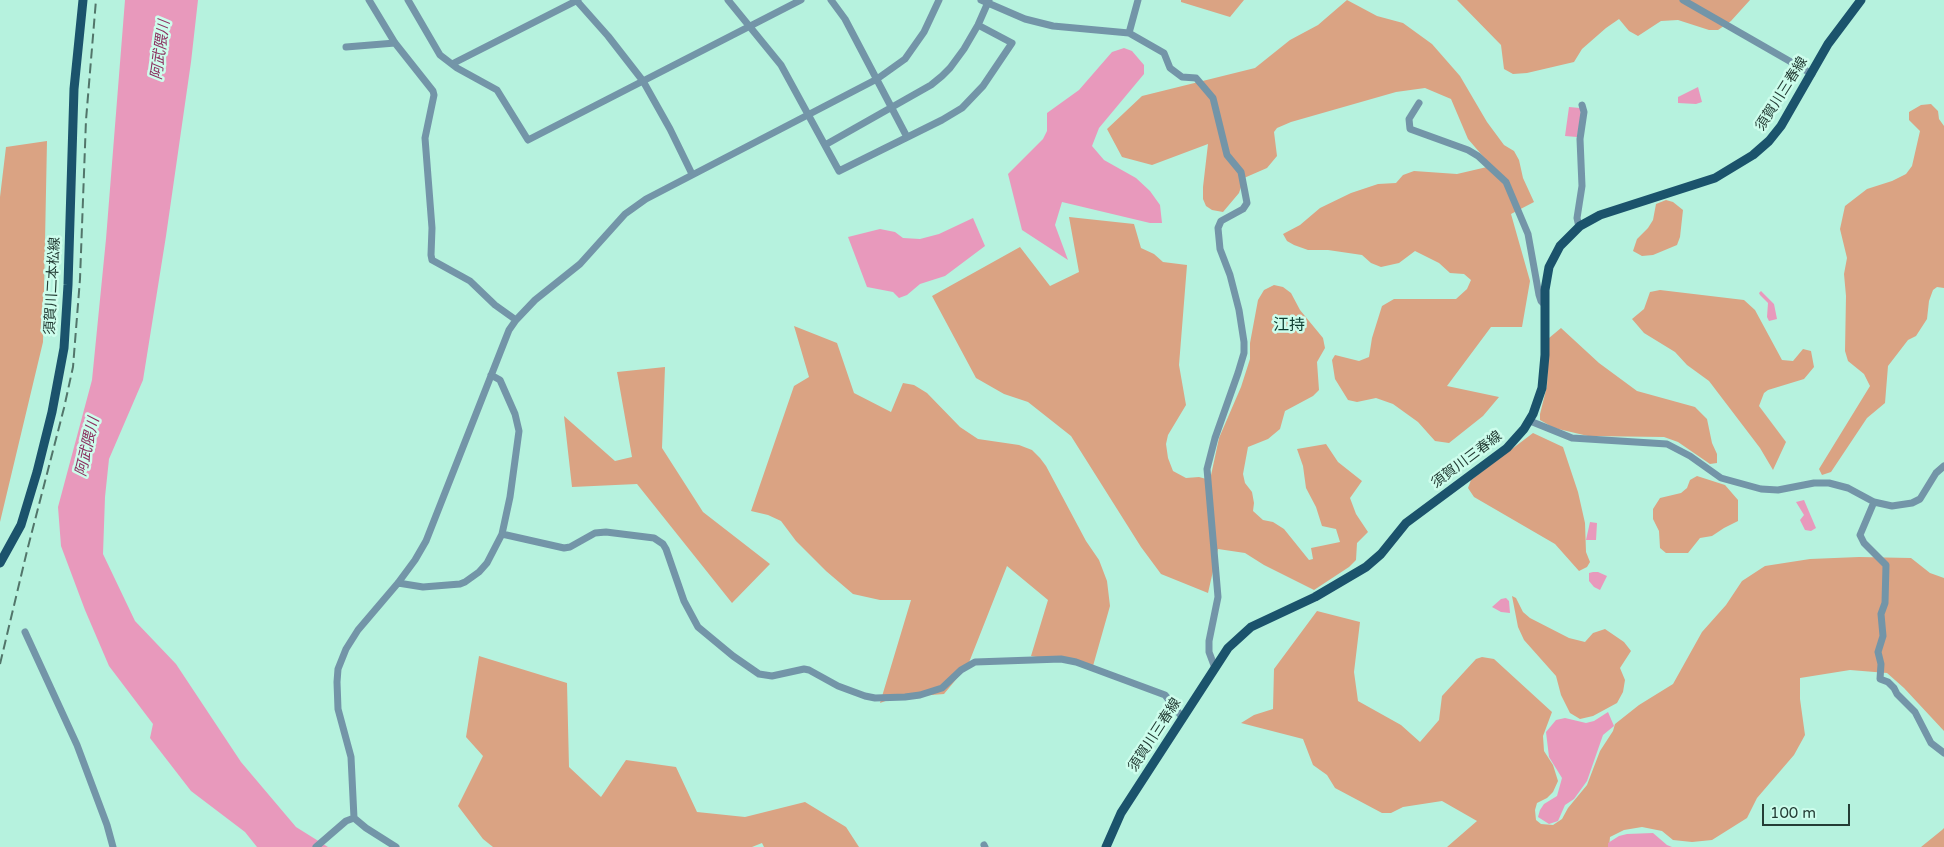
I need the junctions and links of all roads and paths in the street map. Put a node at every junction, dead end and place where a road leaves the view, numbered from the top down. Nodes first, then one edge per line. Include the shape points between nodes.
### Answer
1 (83, 0) edge
2 (369, 0) edge
3 (408, 0) edge
4 (577, 0) edge
5 (728, 0) edge
6 (801, 0) edge
7 (831, 0) edge
8 (939, 0) edge
9 (1138, 0) edge
10 (1683, 0) edge
11 (1861, 0) edge
12 (986, 1) edge
13 (978, 25) junction
14 (750, 26) junction
15 (1129, 33) junction
16 (395, 43) junction
17 (346, 46) dead end
18 (452, 64) junction
19 (1812, 74) junction
20 (877, 79) junction
21 (643, 81) junction
22 (1419, 102) dead end
23 (1582, 105) dead end
24 (892, 107) junction
25 (808, 116) junction
26 (907, 137) junction
27 (825, 145) junction
28 (692, 174) junction
29 (1579, 227) junction
30 (1545, 305) junction
31 (516, 320) junction
32 (491, 374) junction
33 (1530, 421) junction
34 (1944, 466) edge
35 (1874, 502) junction
36 (502, 534) junction
37 (0, 563) edge
38 (398, 583) junction
39 (24, 632) dead end
40 (1215, 668) junction
41 (1182, 717) junction
42 (1944, 753) edge
43 (354, 818) junction
44 (112, 847) edge
45 (316, 847) edge
46 (396, 847) edge
47 (1106, 847) edge

1 - 37 main road, 須賀川二本松線 via 74,89 64,348 37,472 20,525
2 - 16 street
3 - 18 street via 440,56
4 - 18 street
4 - 21 street
5 - 14 street
6 - 14 street
7 - 20 street via 845,19
8 - 20 street via 924,32 905,59
9 - 15 street
10 - 19 street
11 - 19 main road, 須賀川三春線 via 1839,28
12 - 13 street
12 - 15 street via 1025,19 1053,26
13 - 24 street via 950,68 931,84
13 - 26 street via 1012,43 983,86 962,108
14 - 21 street
14 - 25 street via 780,65
15 - 40 street via 1164,53 1170,68 1182,77 1196,78 1209,91 1227,155 1241,172 1247,204 1221,221 1218,228 1220,249 1239,310 1244,348 1207,469 1218,597 1209,641
16 - 17 street
16 - 31 street via 430,86 434,96 426,138 432,260 470,281
18 - 21 street via 497,90 528,140
19 - 29 main road, 須賀川三春線 via 1781,126 1745,161 1714,178 1614,209
20 - 24 street
20 - 25 street
21 - 28 street
22 - 30 street via 1409,119 1410,129 1468,150 1506,182 1528,234 1539,295
23 - 29 street
24 - 26 street
24 - 27 street
25 - 27 street
25 - 28 street
26 - 27 street via 839,171
28 - 31 street via 625,214 580,264 535,300
29 - 30 main road, 須賀川三春線 via 1560,246 1552,260
30 - 33 main road, 須賀川三春線 via 1544,375
31 - 32 street
32 - 36 street via 500,380 519,431
32 - 38 street via 426,541
33 - 35 street via 1572,438 1667,444 1720,478 1761,490 1829,483 1848,488
33 - 40 main road, 須賀川三春線 via 1507,448 1406,523 1366,568 1252,627 1228,648
34 - 35 street via 1916,502 1892,506
35 - 42 street via 1860,536 1886,565 1883,636 1878,652 1880,678 1894,688 1915,712 1931,743
36 - 38 street via 487,563 466,582 423,587
36 - 41 street via 564,548 595,533 654,538 666,550 684,601 698,627 759,674 778,676 804,669 865,696 905,698 942,688 975,662 1061,659 1166,695
38 - 43 street via 358,630 338,669 337,702 351,757
39 - 44 street via 77,745
40 - 41 main road, 須賀川三春線
41 - 47 main road, 須賀川三春線 via 1121,813
43 - 45 street
43 - 46 street

